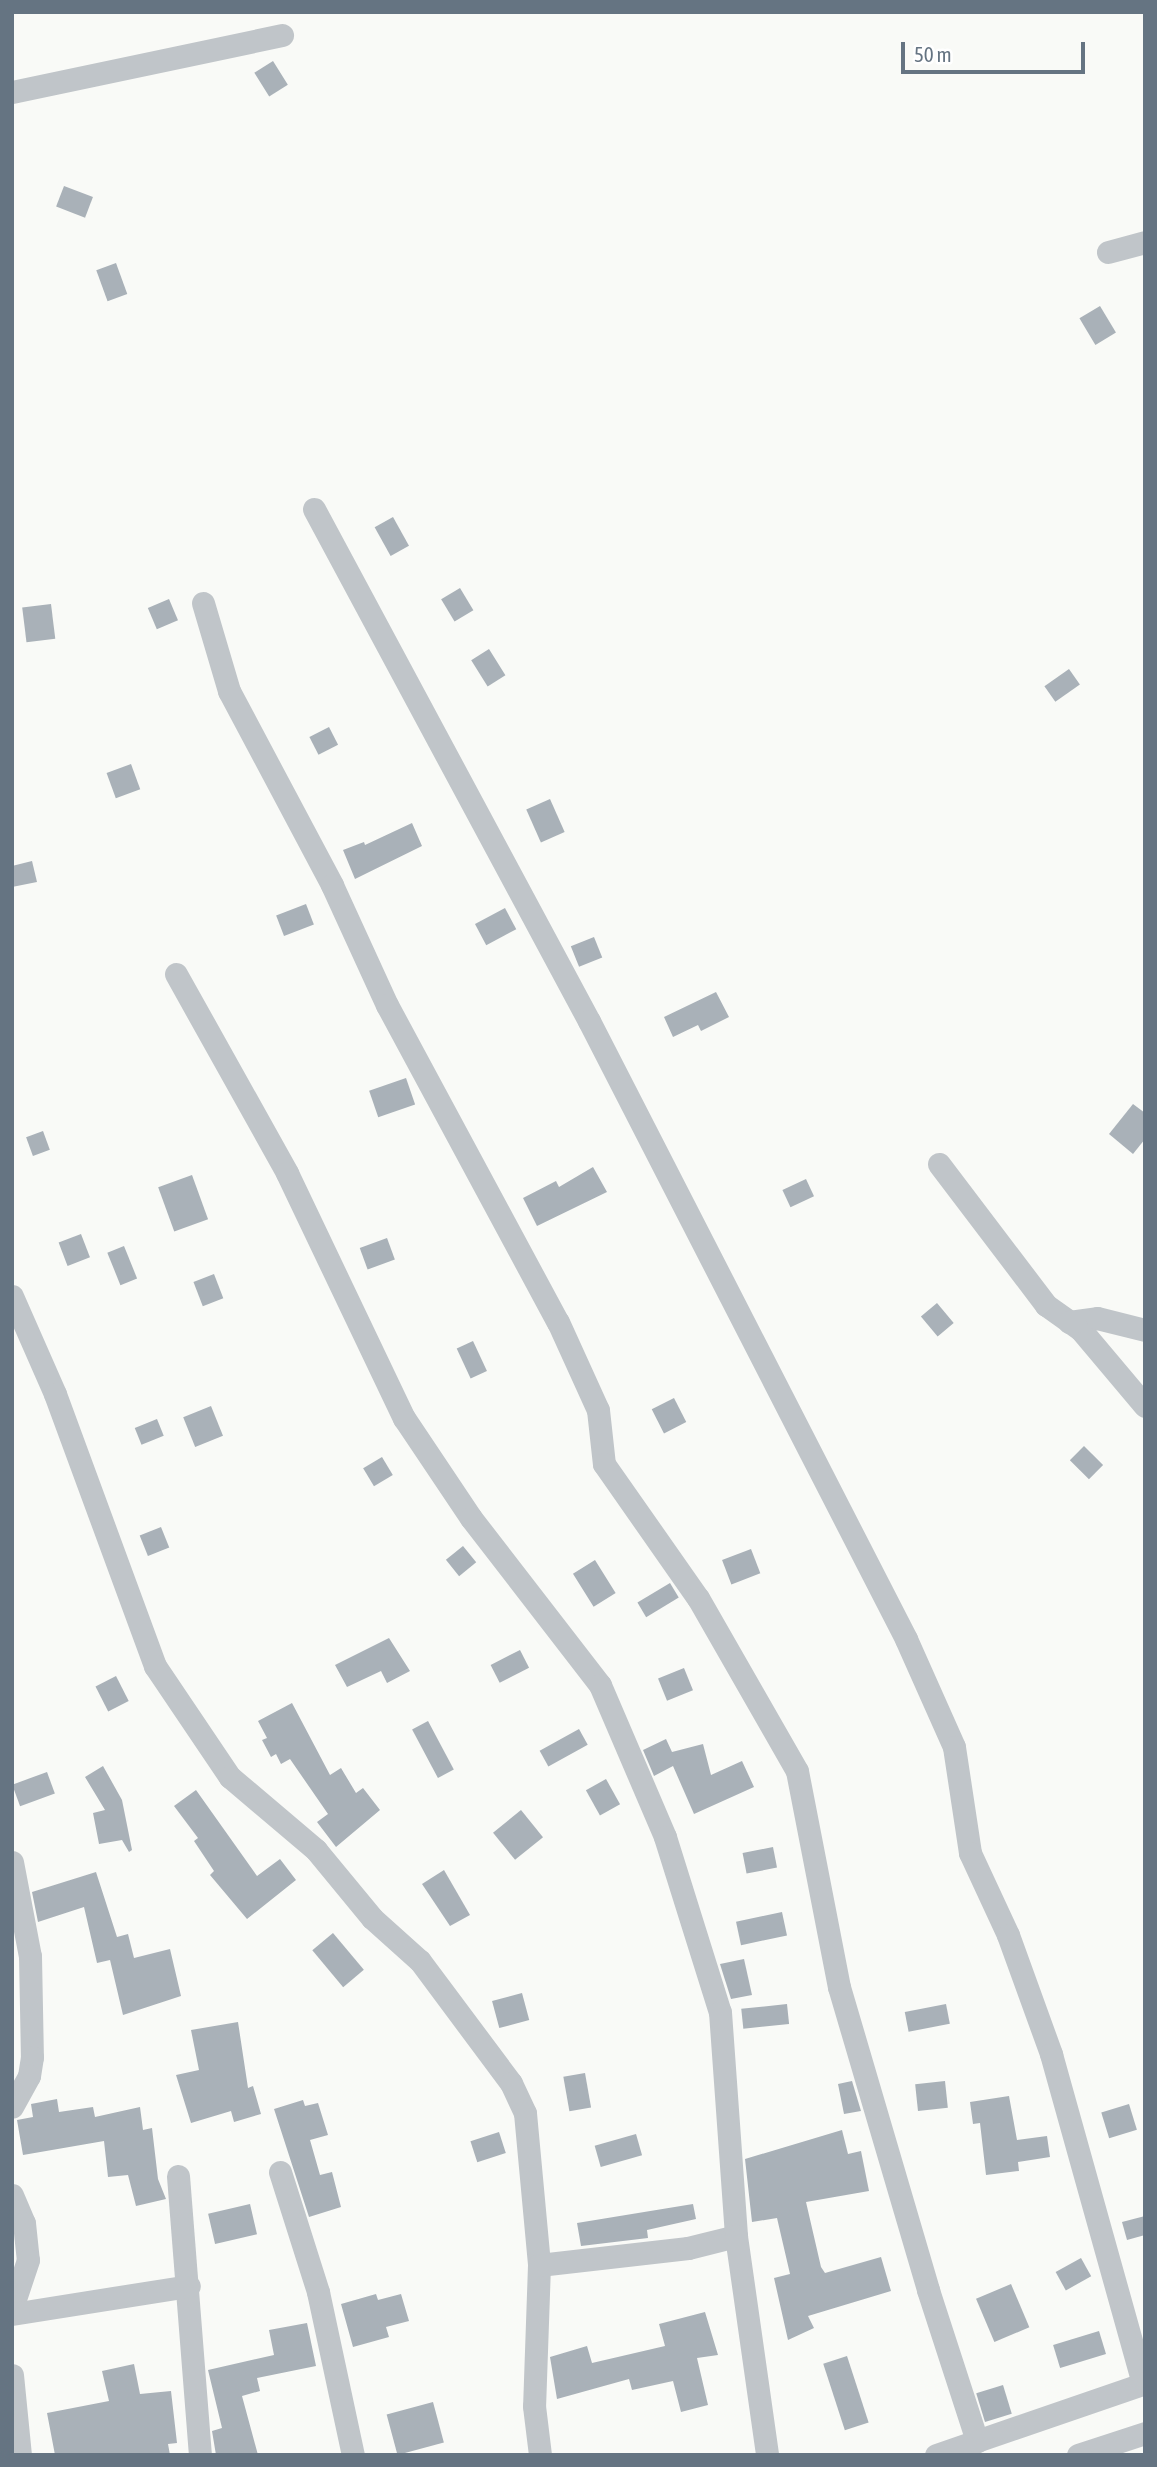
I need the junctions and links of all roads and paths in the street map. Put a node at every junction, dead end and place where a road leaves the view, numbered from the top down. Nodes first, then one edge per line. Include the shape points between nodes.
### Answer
1 (282, 36) dead end
2 (12, 92) edge
3 (1145, 242) edge
4 (1108, 252) dead end
5 (314, 509) dead end
6 (203, 603) dead end
7 (176, 974) dead end
8 (939, 1164) dead end
9 (12, 1296) edge
10 (1069, 1322) junction
11 (1145, 1330) edge
12 (1145, 1406) edge
13 (12, 1863) edge
14 (12, 2107) edge
15 (280, 2172) dead end
16 (178, 2176) dead end
17 (12, 2195) edge
18 (736, 2236) junction
19 (539, 2265) junction
20 (189, 2286) junction
21 (12, 2308) edge
22 (12, 2314) edge
23 (12, 2375) edge
24 (1144, 2383) edge
25 (1145, 2433) edge
26 (977, 2441) junction
27 (20, 2455) edge
28 (200, 2455) edge
29 (353, 2455) edge
30 (540, 2455) edge
31 (768, 2455) edge
32 (936, 2455) edge
33 (1078, 2455) edge

1 - 2 street
3 - 4 street
5 - 24 street via 589,1021 906,1639 954,1747 970,1853 1008,1935 1051,2054
6 - 26 street via 229,691 332,885 387,1005 558,1322 598,1410 604,1464 698,1598 797,1771 839,1987
7 - 18 street via 286,1172 404,1418 471,1518 600,1685 665,1837 720,2012
8 - 10 street via 1046,1305
9 - 19 street via 55,1394 155,1667 230,1777 316,1850 372,1918 419,1961 512,2083 530,2135
10 - 11 street via 1097,1318
10 - 12 street
13 - 14 street via 30,1956 32,2057 29,2076
15 - 29 street via 313,2270
16 - 20 street
17 - 21 street via 24,2224 28,2260
18 - 19 street via 688,2248
18 - 31 street
19 - 30 street via 534,2406
20 - 22 street
20 - 28 street
23 - 27 street
24 - 26 street
25 - 33 street
26 - 32 street

